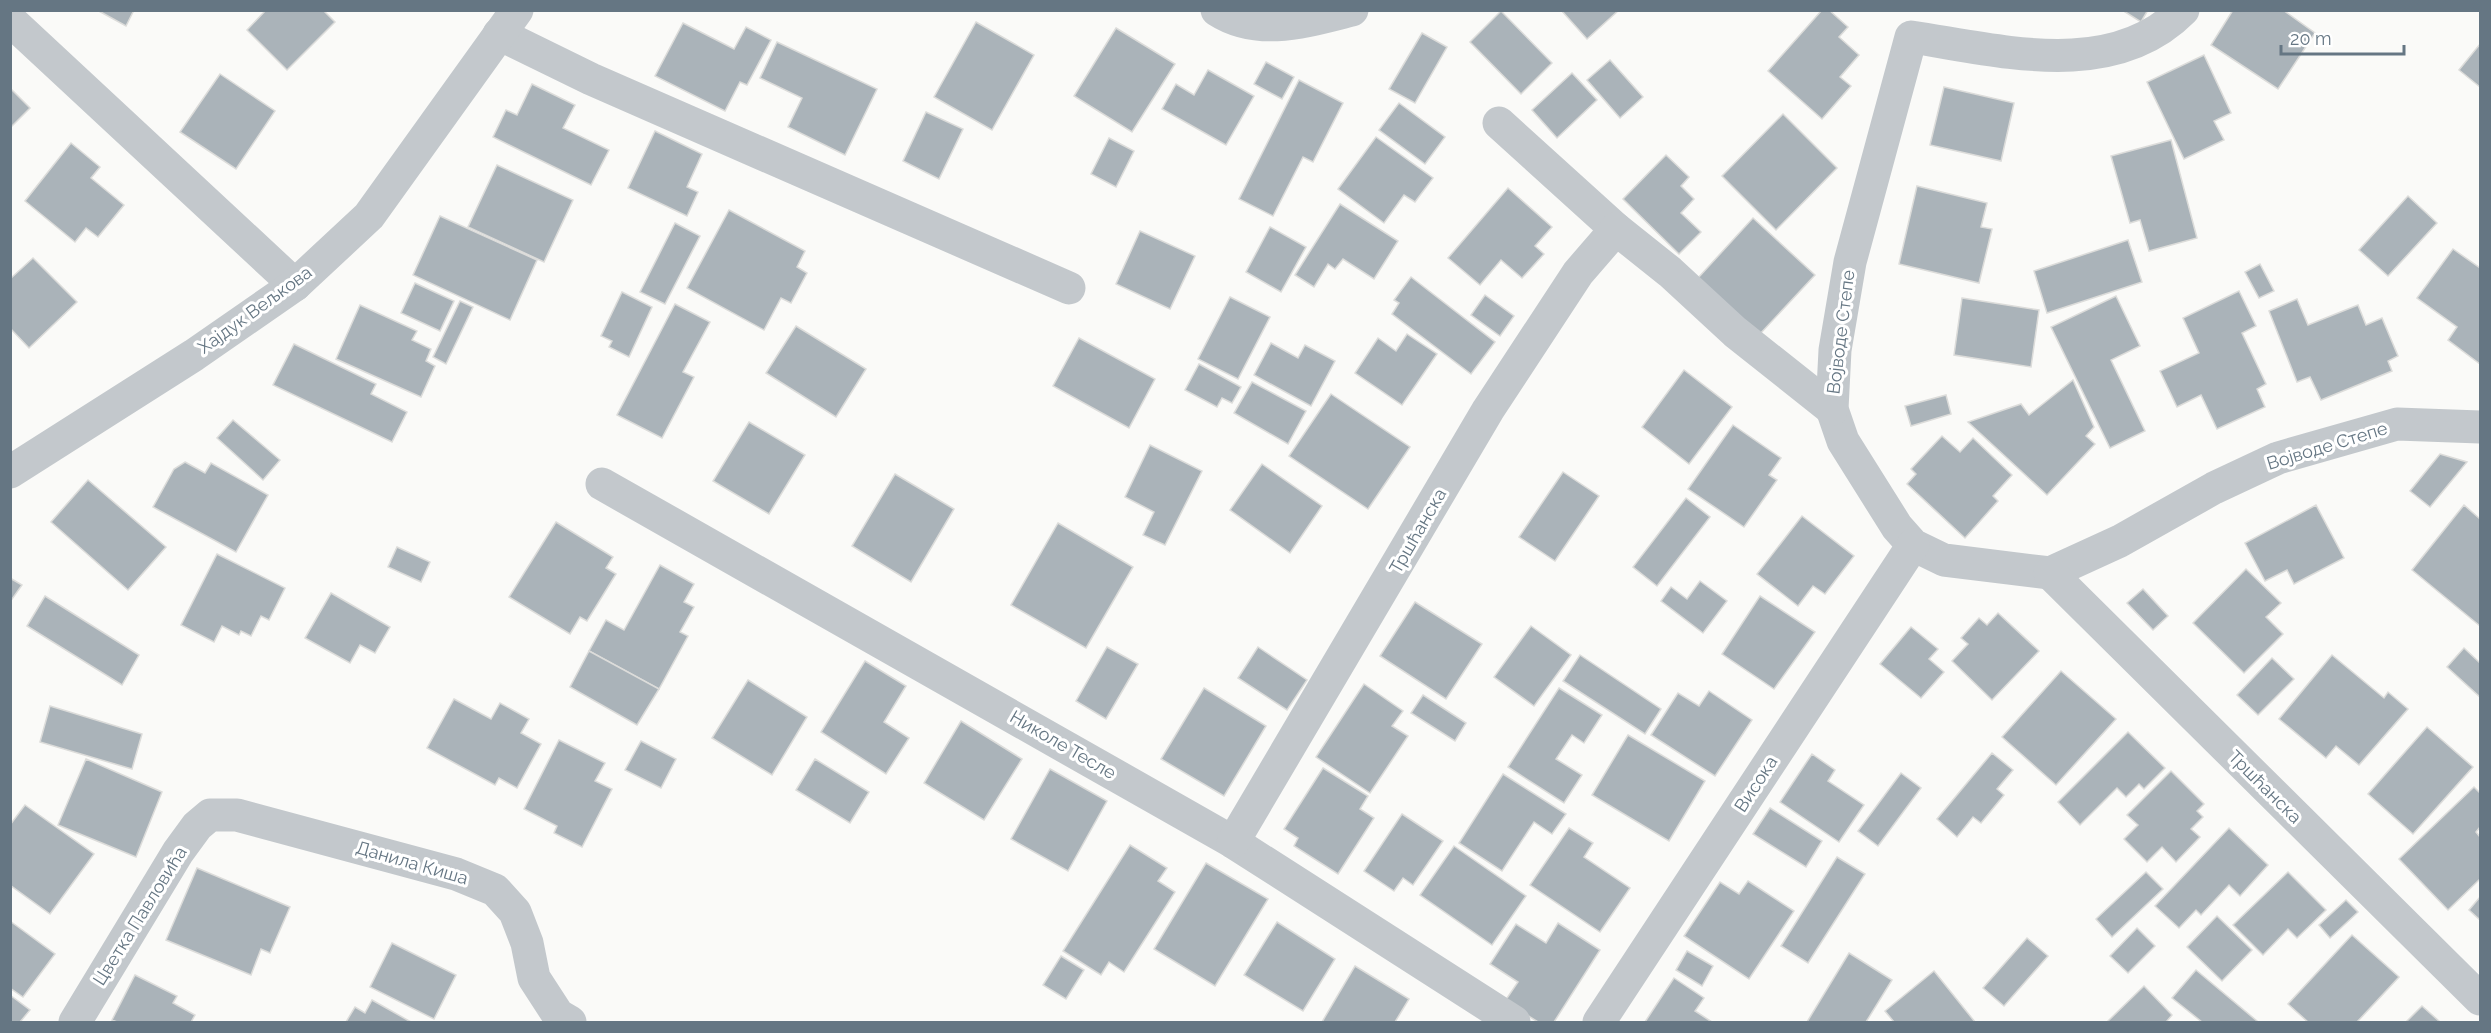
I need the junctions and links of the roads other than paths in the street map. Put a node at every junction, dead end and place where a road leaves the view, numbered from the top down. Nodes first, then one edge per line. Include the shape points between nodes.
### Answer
1 (1217, 10) edge
2 (1352, 10) edge
3 (2183, 10) edge
4 (10, 20) edge
5 (508, 22) edge
6 (1910, 24) edge
7 (1499, 123) dead end
8 (1616, 229) junction
9 (295, 285) junction
10 (1069, 288) dead end
11 (1832, 410) junction
12 (2481, 426) edge
13 (10, 472) edge
14 (602, 484) dead end
15 (1913, 545) junction
16 (2050, 573) junction
17 (210, 815) joint
18 (1233, 842) junction
19 (2481, 999) edge
20 (559, 1020) edge
21 (75, 1023) edge
22 (1514, 1023) edge
23 (1599, 1023) edge

1 - 2 street via 1258,27 1299,23
3 - 6 street, Војводе Степе via 2136,42 2093,53 2039,56
4 - 9 street
5 - 9 street, Хајдук Вељкова via 369,216
5 - 10 street via 591,79
6 - 11 street, Војводе Степе via 1850,262 1835,350
7 - 8 street
8 - 11 street
8 - 18 street, Тршћанска via 1578,273 1488,410
9 - 13 street, Хајдук Вељкова via 194,355
11 - 15 street, Војводе Степе via 1843,441 1897,527
12 - 16 street, Војводе Степе via 2397,424 2278,458
14 - 18 street, Николе Тесле
15 - 16 street, Војводе Степе via 1944,560
15 - 23 street, Висока
16 - 19 street, Тршћанска
17 - 20 street, Данила Киша via 237,815 456,874 495,890 514,912 527,943 534,978
17 - 21 street, Цветка Павловића via 178,852
18 - 22 street, Николе Тесле

